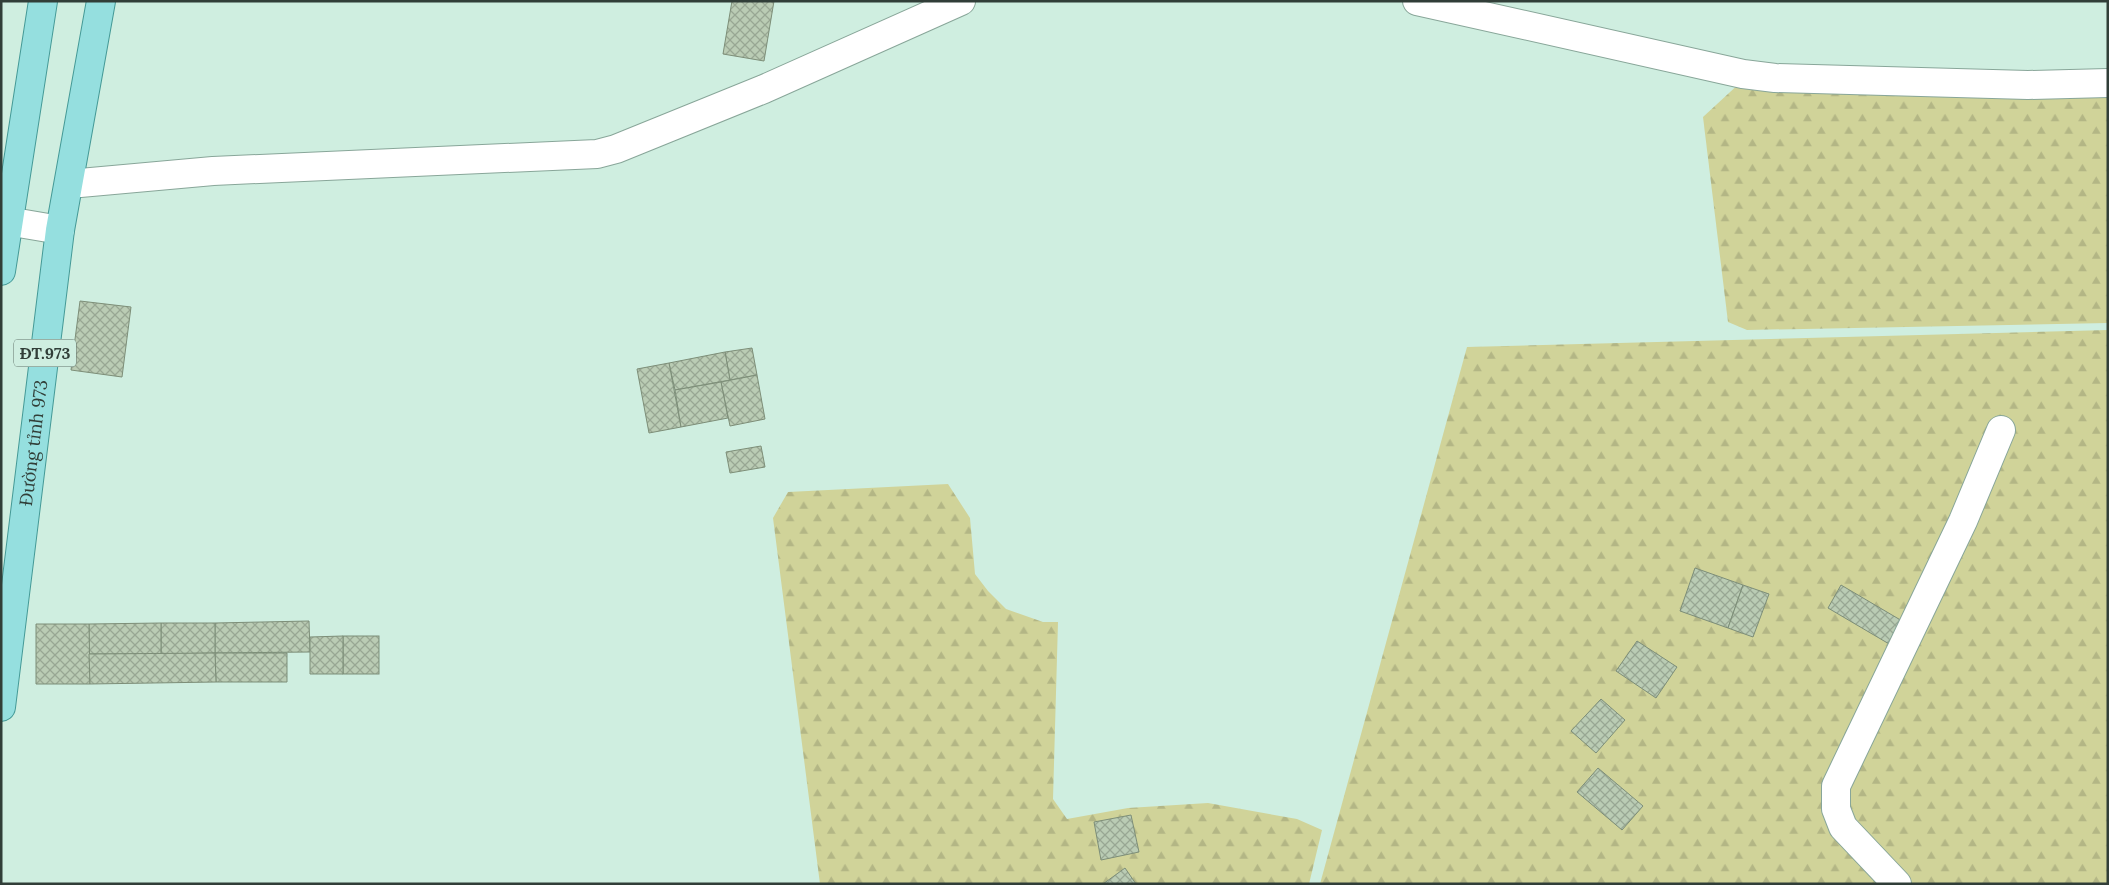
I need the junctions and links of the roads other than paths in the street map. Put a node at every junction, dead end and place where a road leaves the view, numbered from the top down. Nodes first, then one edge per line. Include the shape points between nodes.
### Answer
1 (43, 1) edge
2 (100, 1) edge
3 (961, 1) edge
4 (1417, 1) edge
5 (2108, 83) edge
6 (69, 184) junction
7 (5, 221) edge
8 (60, 230) junction
9 (1, 271) edge
10 (2001, 430) dead end
11 (1, 707) edge
12 (1897, 884) edge

1 - 7 main road
2 - 6 main road, Đường tỉnh 973 / ĐT.973
3 - 6 street via 764,89 597,154 213,171
4 - 5 street via 1759,76 2028,85
6 - 8 main road, Đường tỉnh 973 / ĐT.973
7 - 8 street
7 - 9 main road
8 - 11 main road, Đường tỉnh 973 / ĐT.973
10 - 12 street via 1963,521 1836,786 1836,809 1843,827

